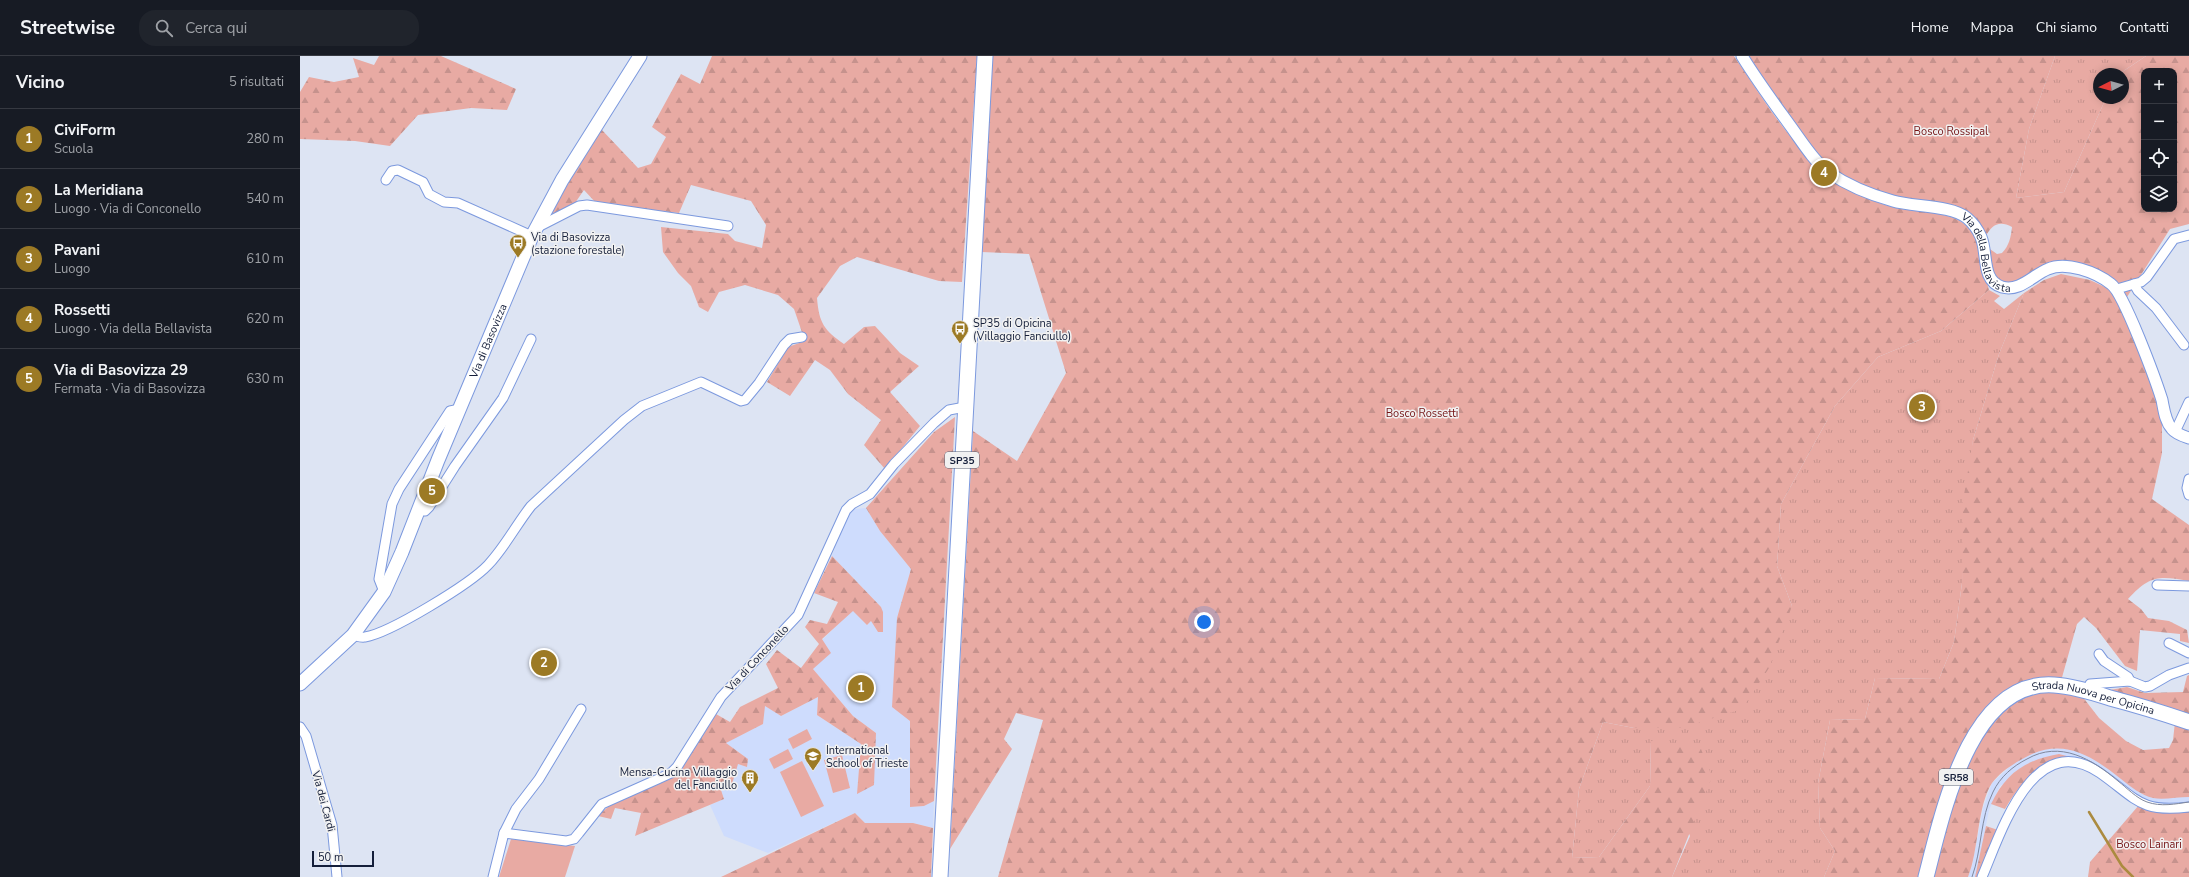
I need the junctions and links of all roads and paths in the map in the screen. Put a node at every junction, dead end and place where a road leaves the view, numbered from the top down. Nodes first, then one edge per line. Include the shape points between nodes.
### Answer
1 (640, 56) edge
2 (985, 56) edge
3 (1742, 56) edge
4 (386, 180) dead end
5 (728, 226) dead end
6 (534, 232) junction
7 (2189, 235) edge
8 (2134, 284) junction
9 (2117, 289) junction
10 (802, 337) dead end
11 (531, 339) dead end
12 (2184, 345) dead end
13 (2189, 402) edge
14 (965, 407) junction
15 (460, 409) junction
16 (2175, 432) junction
17 (2189, 438) edge
18 (2189, 480) edge
19 (2189, 496) edge
20 (419, 510) junction
21 (2157, 585) dead end
22 (2189, 586) edge
23 (384, 592) junction
24 (353, 635) junction
25 (2169, 643) dead end
26 (2189, 653) edge
27 (2099, 654) dead end
28 (2189, 668) edge
29 (2130, 681) junction
30 (300, 684) edge
31 (2088, 691) junction
32 (581, 709) dead end
33 (2189, 722) edge
34 (300, 727) edge
35 (2189, 807) edge
36 (504, 833) junction
37 (337, 877) edge
38 (493, 877) edge
39 (940, 877) edge
40 (1926, 877) edge
41 (1982, 877) edge

1 - 6 main road, Via di Basovizza via 562,180
2 - 14 main road, SP35
3 - 9 street, Via della Bellavista via 1820,164 1843,180 1883,198 1899,203 1948,210 1967,218 1981,236 1988,271 1993,282 2012,288 2048,269 2064,267 2088,273
4 - 6 street via 392,171 398,170 423,182 429,194 444,202 458,203
5 - 6 street via 586,205 579,206
6 - 15 main road, Via di Basovizza
7 - 8 street via 2174,239 2147,277
8 - 9 street
8 - 12 street
9 - 16 street via 2155,382 2167,421
10 - 24 street via 790,339 784,345 759,384 745,400 741,401 701,382 642,406 532,506 502,548 479,574 416,614 387,629 363,637
11 - 20 street via 503,398 429,507 425,511
13 - 16 street
14 - 36 street, Via di Conconello via 949,410 944,414 894,464 870,494 846,510 798,615 721,697 681,762 671,773 602,804 570,841
14 - 39 main road, SP35
15 - 20 main road, Via di Basovizza
15 - 23 street via 450,411 392,504 379,579
16 - 17 street
18 - 19 street
20 - 23 main road, Via di Basovizza
21 - 22 street
23 - 24 main road, Via di Basovizza
24 - 30 main road, Via di Basovizza
25 - 26 street
27 - 29 street
28 - 29 street via 2169,675 2150,686 2145,687
29 - 31 street via 2092,683
31 - 33 main road, Strada Nuova per Opicina / SR58
31 - 40 main road, Strada Nuova per Opicina / SR58 via 2053,685 2034,687 2009,698 1988,716 1966,753 1950,792
32 - 36 street via 539,779 513,814
34 - 37 street, Via dei Cardi via 306,736 332,825
35 - 41 street via 2168,810 2147,806 2094,769 2078,763 2060,763 2047,769 2025,786 2014,804
36 - 38 street

